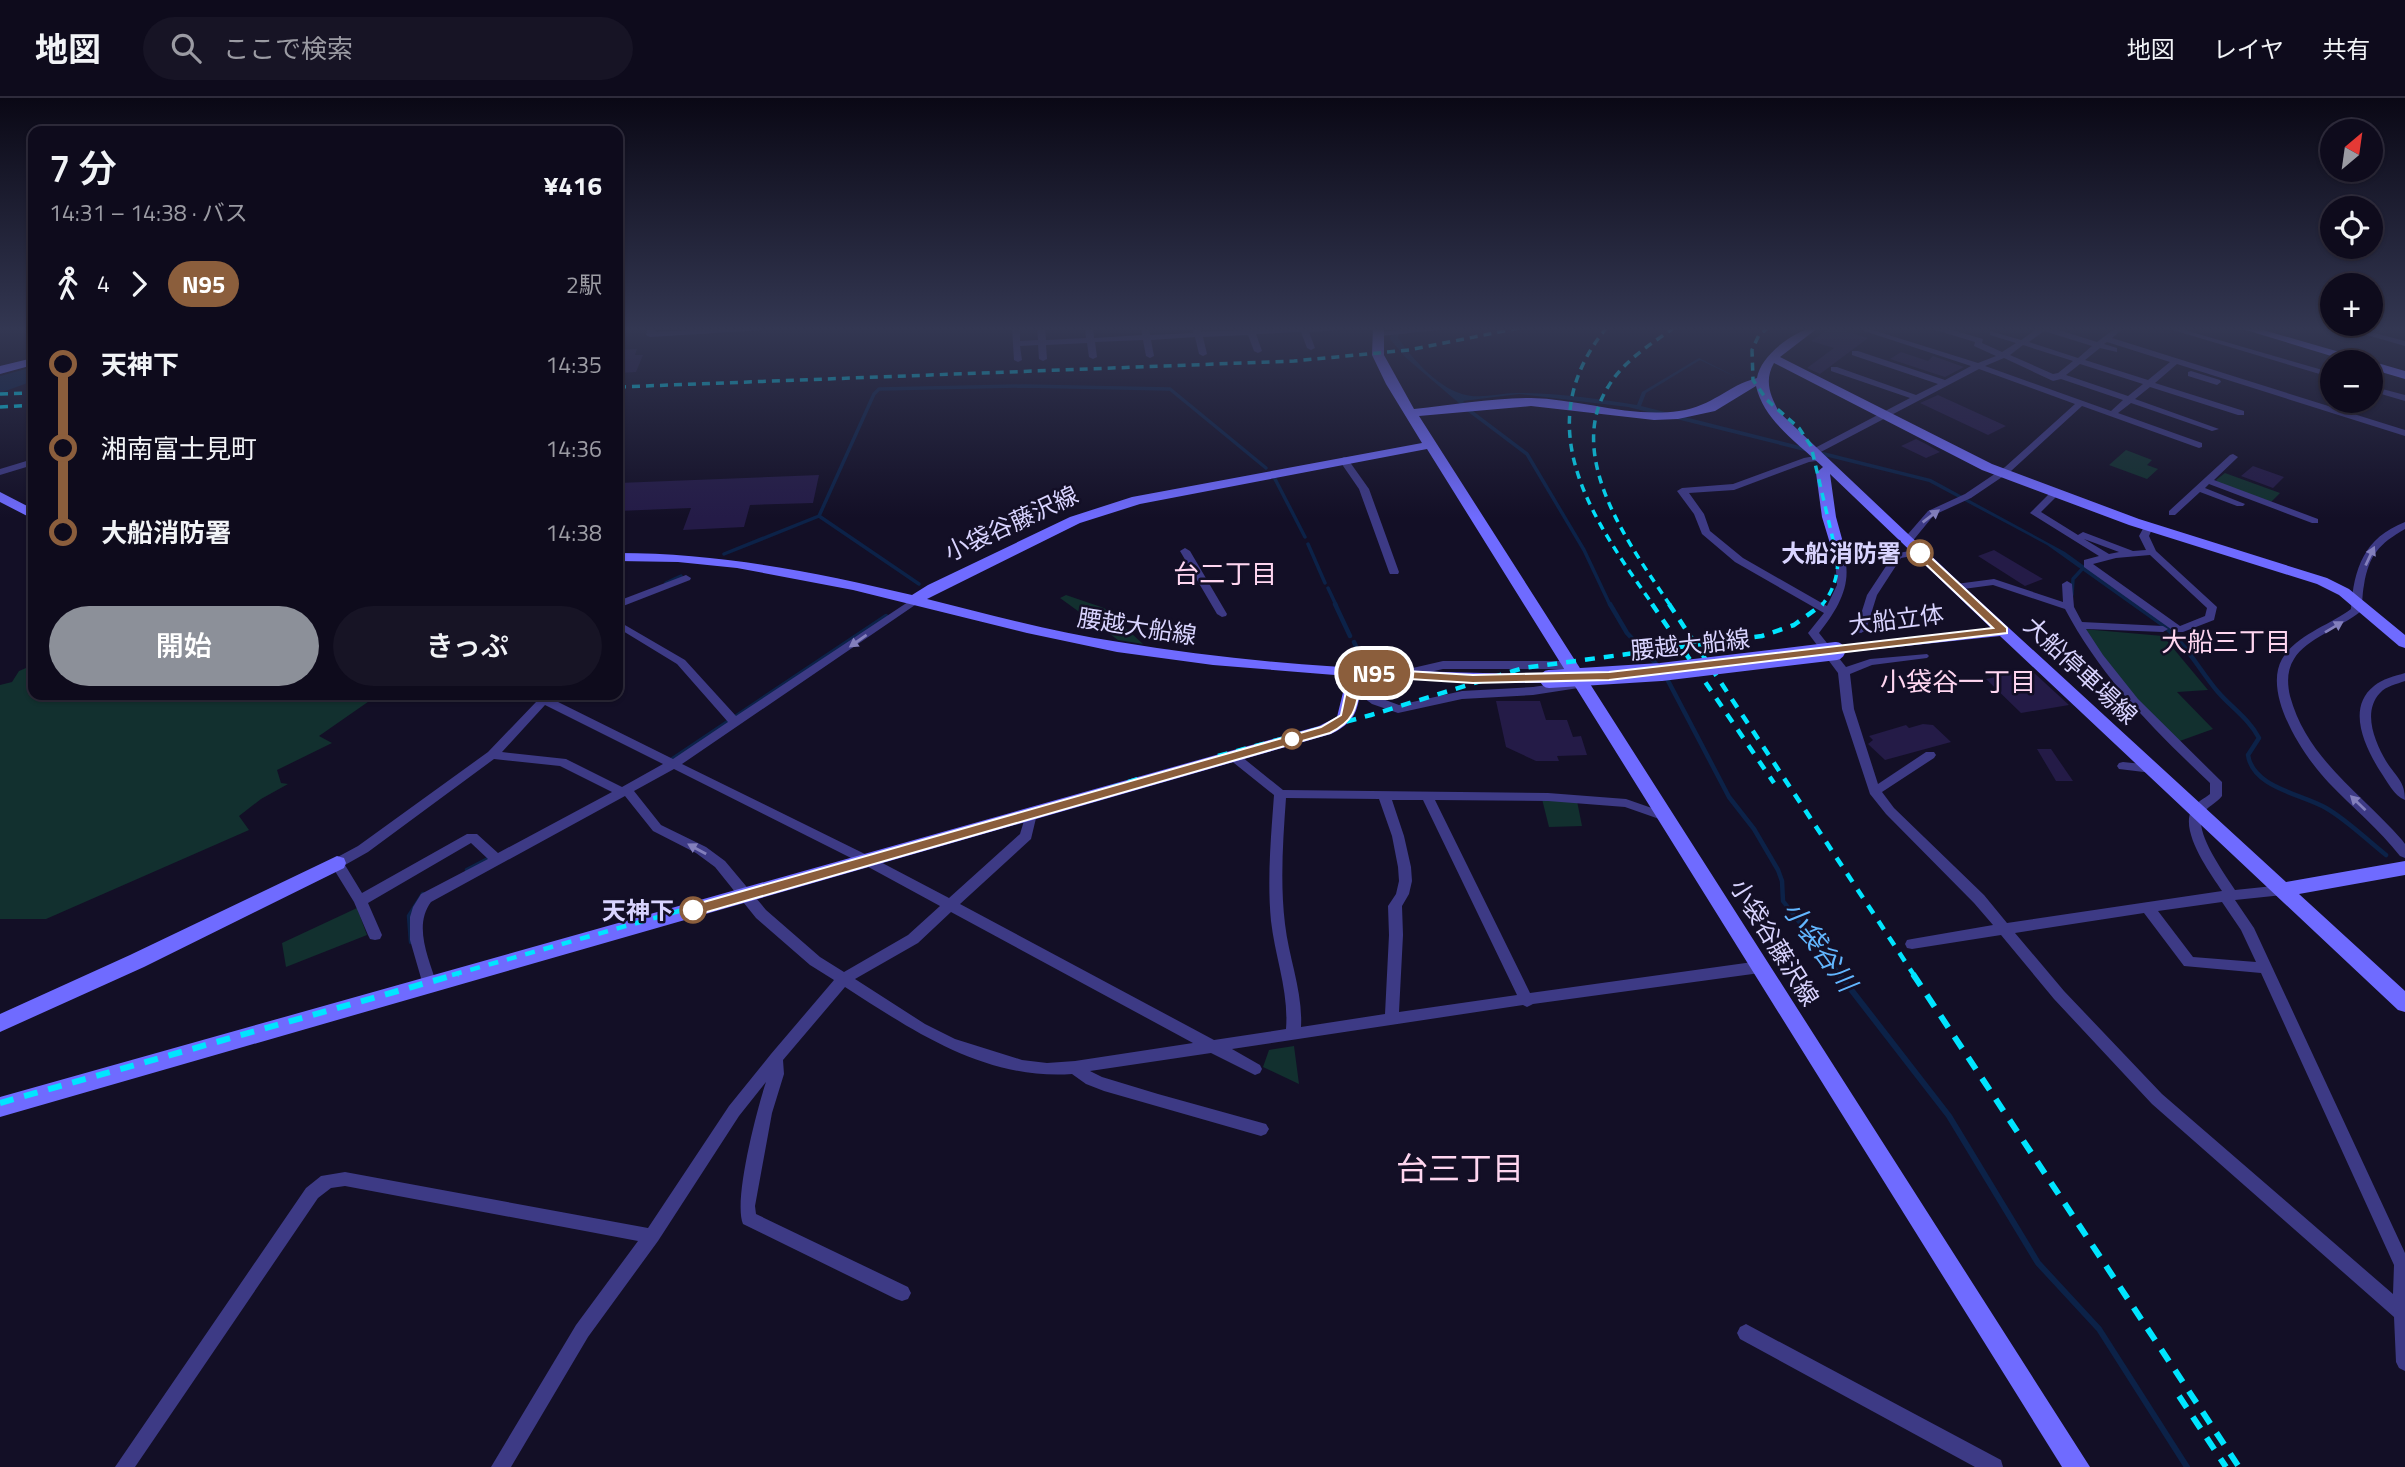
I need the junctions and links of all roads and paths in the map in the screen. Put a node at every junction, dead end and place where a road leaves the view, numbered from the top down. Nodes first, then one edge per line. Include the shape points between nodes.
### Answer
1 (1397, 391) edge
2 (1737, 391) edge
3 (1763, 391) edge
4 (1837, 391) edge
5 (1896, 391) edge
6 (1930, 391) edge
7 (2049, 391) edge
8 (2059, 391) edge
9 (2102, 391) edge
10 (2141, 391) edge
11 (2171, 391) edge
12 (2209, 391) edge
13 (2275, 391) edge
14 (2383, 392) edge
15 (2058, 394) junction
16 (1917, 398) junction
17 (2405, 398) edge
18 (2130, 400) junction
19 (2200, 400) junction
20 (2081, 403) junction
21 (1410, 413) junction
22 (2241, 413) dead end
23 (2112, 414) junction
24 (1884, 415) junction
25 (2215, 429) dead end
26 (2405, 432) edge
27 (1430, 445) junction
28 (2199, 445) dead end
29 (1818, 456) junction
30 (2233, 457) dead end
31 (1344, 460) junction
32 (28, 464) edge
33 (0, 472) edge
34 (2002, 473) junction
35 (2209, 481) junction
36 (2200, 489) junction
37 (2055, 493) junction
38 (0, 496) edge
39 (1964, 497) joint
40 (2240, 504) dead end
41 (28, 512) edge
42 (2172, 513) dead end
43 (2315, 520) dead end
44 (2405, 525) edge
45 (2060, 527) junction
46 (2148, 527) junction
47 (1907, 541) junction
48 (1185, 551) dead end
49 (1919, 552) junction
50 (2152, 552) junction
51 (2130, 553) junction
52 (2107, 556) junction
53 (623, 557) edge
54 (1840, 557) joint
55 (1394, 572) dead end
56 (686, 578) dead end
57 (2067, 583) dead end
58 (1956, 587) junction
59 (914, 601) junction
60 (2357, 602) junction
61 (623, 603) edge
62 (2069, 607) junction
63 (1830, 612) junction
64 (1222, 614) dead end
65 (2077, 625) junction
66 (623, 627) edge
67 (2162, 629) dead end
68 (1861, 630) dead end
69 (2003, 631) junction
70 (2405, 643) edge
71 (1836, 651) joint
72 (1923, 656) dead end
73 (1569, 666) junction
74 (1844, 672) junction
75 (1397, 675) junction
76 (2405, 677) edge
77 (1355, 679) junction
78 (1581, 684) junction
79 (544, 700) joint
80 (735, 722) junction
81 (492, 755) junction
82 (1930, 755) dead end
83 (1233, 756) junction
84 (672, 765) junction
85 (2123, 766) dead end
86 (2152, 769) junction
87 (1874, 790) junction
88 (625, 791) junction
89 (1280, 794) junction
90 (1384, 795) junction
91 (1427, 796) junction
92 (2405, 796) edge
93 (2197, 811) junction
94 (1031, 814) junction
95 (1665, 817) junction
96 (2405, 853) edge
97 (496, 859) junction
98 (866, 860) junction
99 (337, 863) junction
100 (2405, 868) edge
101 (2283, 890) junction
102 (747, 895) junction
103 (2228, 895) junction
104 (360, 901) junction
105 (951, 906) junction
106 (2148, 908) junction
107 (2004, 929) junction
108 (375, 935) dead end
109 (1912, 944) dead end
110 (1760, 967) junction
111 (2265, 968) junction
112 (844, 979) junction
113 (430, 985) junction
114 (1527, 1000) junction
115 (2405, 1004) edge
116 (1392, 1020) junction
117 (0, 1023) edge
118 (1293, 1035) junction
119 (1213, 1048) junction
120 (776, 1058) junction
121 (1075, 1067) junction
122 (1255, 1069) dead end
123 (0, 1107) edge
124 (1261, 1129) dead end
125 (652, 1236) junction
126 (902, 1293) dead end
127 (2402, 1313) junction
128 (1746, 1332) dead end
129 (2405, 1362) edge
130 (124, 1467) edge
131 (500, 1467) edge
132 (1994, 1467) edge
133 (2077, 1467) edge

1 - 21 main road, 小袋谷藤沢線
2 - 21 main road via 1717,405 1678,415 1518,402
3 - 29 main road, 大船停車場線 via 1774,414
4 - 24 main road
5 - 16 street
6 - 16 street
7 - 15 street
8 - 15 street
9 - 18 street
10 - 18 street
11 - 19 street
12 - 19 street
13 - 26 street
14 - 17 street
15 - 20 street
16 - 24 street
18 - 23 street
18 - 25 street
19 - 22 street
20 - 23 street
20 - 34 street
21 - 27 main road, 小袋谷藤沢線
23 - 28 street
24 - 29 street
24 - 34 main road
27 - 31 main road, 小袋谷藤沢線
27 - 73 main road, 小袋谷藤沢線
29 - 47 main road, 大船停車場線
29 - 54 main road
29 - 63 street via 1734,487 1682,491 1699,514 1705,532 1730,553
30 - 35 street
31 - 55 street via 1364,489
31 - 59 main road, 小袋谷藤沢線 via 1156,494 1097,511
32 - 33 street
34 - 37 main road
34 - 39 street
35 - 36 street
35 - 43 street
36 - 40 street
36 - 42 street
37 - 45 street via 2035,513
37 - 46 main road
38 - 41 main road
47 -> 39 street via 1931,513
60 -> 44 street via 2362,573 2376,543
45 - 51 street
45 - 52 street
46 - 50 street via 2144,536
46 - 60 main road via 2304,574
47 - 49 main road, 大船停車場線
48 - 64 street
49 - 58 main road, 大船停車場線
49 - 68 street via 1898,556 1872,595
50 - 51 street
50 - 52 street via 2212,607 2210,618 2179,630 2088,565
51 - 52 street
53 - 59 main road via 744,564
54 - 63 street via 1842,585
56 - 61 street
57 - 62 street
58 - 62 street via 1994,582
58 - 69 main road, 大船停車場線
59 - 77 main road, 腰越大船線 via 1146,653
59 -> 80 street
60 - 70 main road
96 -> 60 street via 2331,778 2284,698 2281,675 2286,661 2345,620 2356,610
62 - 65 street
63 - 74 street via 1813,632
65 - 67 street
65 - 93 street via 2124,694 2216,782 2216,796
66 - 80 street via 681,662
69 - 71 main road, 大船立体
69 - 86 main road, 大船停車場線
71 - 75 main road, 腰越大船線, bridge via 1661,672 1549,679
72 - 74 street via 1870,662
73 - 75 street via 1443,665
73 - 78 main road, 小袋谷藤沢線
74 - 87 street via 1848,709
75 - 77 main road
76 - 92 street via 2374,692 2367,720 2373,748
77 - 78 street via 1376,701 1398,709 1462,695
77 - 83 main road via 1347,715 1334,727
78 - 95 main road, 小袋谷藤沢線
79 - 81 street
79 - 84 street
80 - 84 street
81 - 88 street via 562,762
81 - 99 street
82 - 87 street
83 - 89 street
83 - 94 main road
84 - 88 street
84 - 98 street
85 - 86 street
86 - 93 main road, 大船停車場線
87 - 107 street
88 - 97 street
102 -> 88 street via 720,864 657,828
89 - 90 street
89 - 118 street via 1278,924 1294,1006
90 - 91 street
90 - 116 street via 1405,870 1402,898 1395,906 1398,936 1390,995
91 - 95 street via 1626,803
91 - 114 street
93 - 101 main road, 大船停車場線
93 - 103 street via 2194,820 2199,839
94 - 98 main road
94 - 105 street via 1026,836
95 - 110 main road, 小袋谷藤沢線
97 - 104 street via 472,837
97 - 113 street via 426,898 417,908 414,922
98 - 102 main road
98 - 105 street
99 - 104 street
99 - 117 main road
100 - 101 main road
101 - 103 street
101 - 115 main road, 大船停車場線
102 - 112 street via 761,914
102 - 113 main road
103 - 106 street
103 - 111 street
104 - 108 street
105 - 112 street via 913,939
105 - 119 street
106 - 107 street
106 - 111 street via 2189,962
107 - 109 street
107 - 127 street via 2157,1099
110 - 114 street
110 - 133 main road, 小袋谷藤沢線
111 - 127 street via 2402,1265
112 - 120 street
112 - 121 street via 951,1044 1022,1066
113 - 123 main road
114 - 116 street
116 - 118 street
118 - 119 street
119 - 121 street
119 - 122 street
120 - 125 street via 734,1111
120 - 126 street via 749,1196 749,1219
121 - 124 street via 1102,1084
125 - 130 street via 345,1179 327,1181 312,1193
125 - 131 street via 582,1331
127 - 129 street
128 - 132 street

